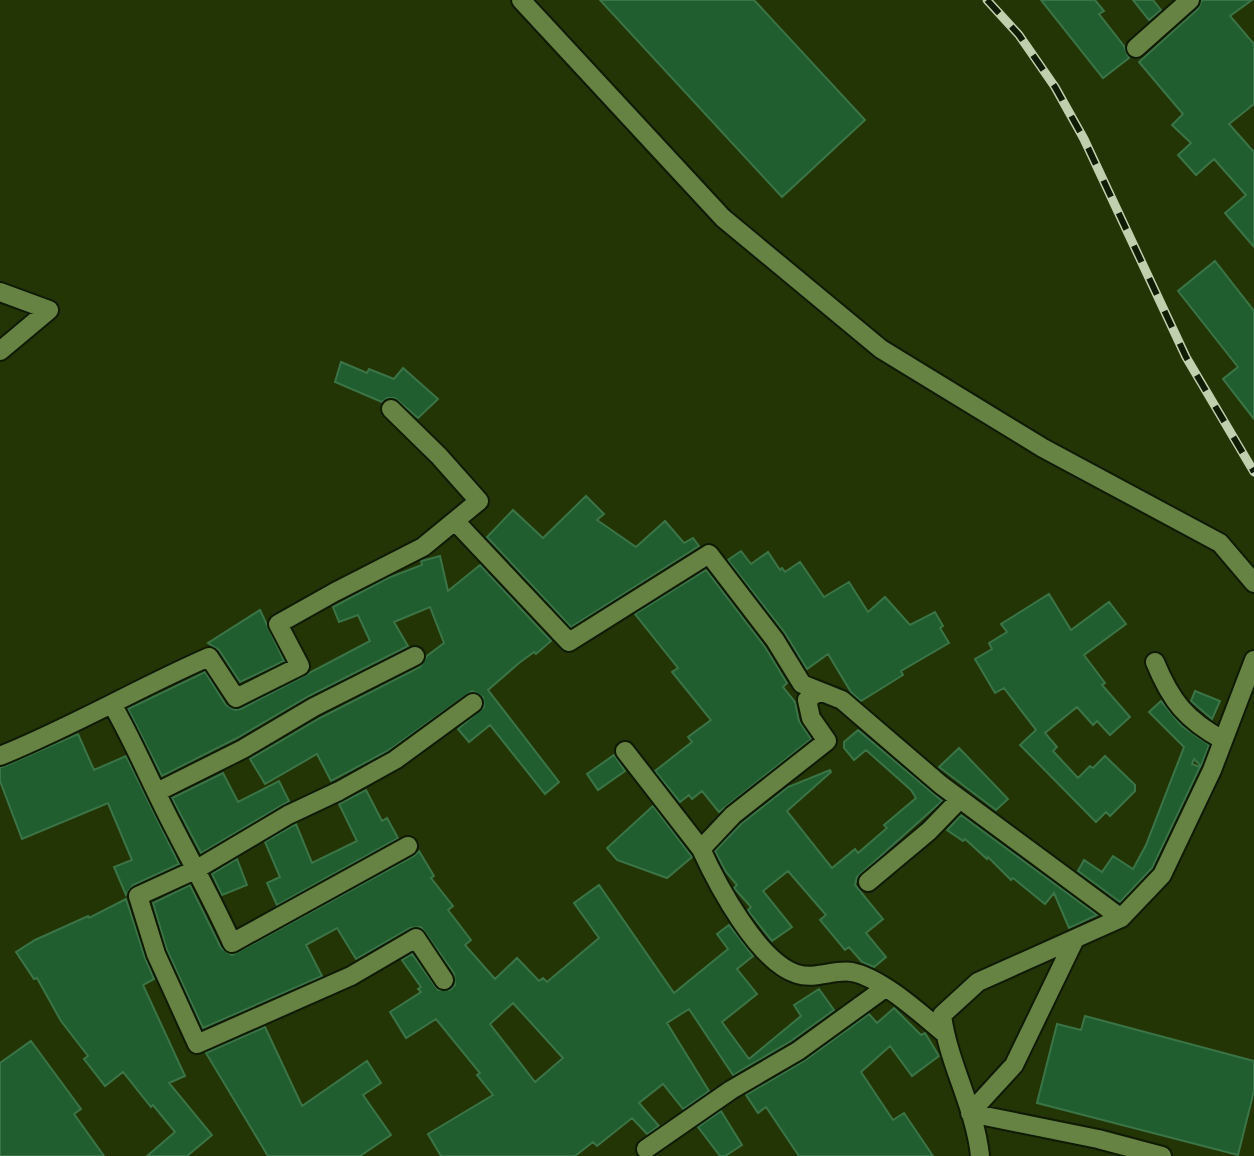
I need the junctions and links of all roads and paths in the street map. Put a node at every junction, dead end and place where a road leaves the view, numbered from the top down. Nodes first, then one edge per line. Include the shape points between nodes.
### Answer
1 (521, 0) edge
2 (1190, 0) edge
3 (1136, 48) dead end
4 (0, 292) edge
5 (0, 351) edge
6 (391, 409) dead end
7 (455, 521) junction
8 (1254, 583) edge
9 (415, 656) dead end
10 (1254, 660) edge
11 (1155, 662) dead end
12 (819, 691) junction
13 (473, 703) dead end
14 (112, 704) junction
15 (1223, 740) junction
16 (625, 751) dead end
17 (0, 756) edge
18 (157, 792) junction
19 (960, 799) junction
20 (408, 846) dead end
21 (701, 849) junction
22 (197, 869) junction
23 (868, 882) dead end
24 (1121, 918) junction
25 (1074, 941) junction
26 (444, 980) dead end
27 (885, 988) junction
28 (944, 1033) junction
29 (970, 1113) junction
30 (646, 1149) dead end
31 (980, 1156) edge
32 (1162, 1156) edge

1 - 8 street via 723,218 881,349 1043,448 1220,543
2 - 3 street
4 - 5 street via 49,310
6 - 7 street via 479,501
7 - 12 street via 569,642 709,554 802,684
7 - 14 street via 423,547 278,624 300,666 278,678 236,698 209,657
9 - 18 street
10 - 15 street
11 - 15 street via 1167,691 1197,726
12 - 19 street via 842,700
12 - 21 street via 807,700 811,718 827,741 733,815
13 - 22 street via 395,760
14 - 17 street
14 - 18 street
15 - 24 street via 1162,875
16 - 21 street
18 - 22 street
19 - 23 street
19 - 24 street
20 - 22 street via 232,943
21 - 27 street via 720,890 772,961 797,974 854,972
22 - 26 street via 138,896 156,954 197,1044 351,976 416,938
24 - 25 street
25 - 28 street via 978,982 942,1015
25 - 29 street via 1014,1065
27 - 28 street
27 - 30 street
28 - 29 street
29 - 31 street
29 - 32 street

